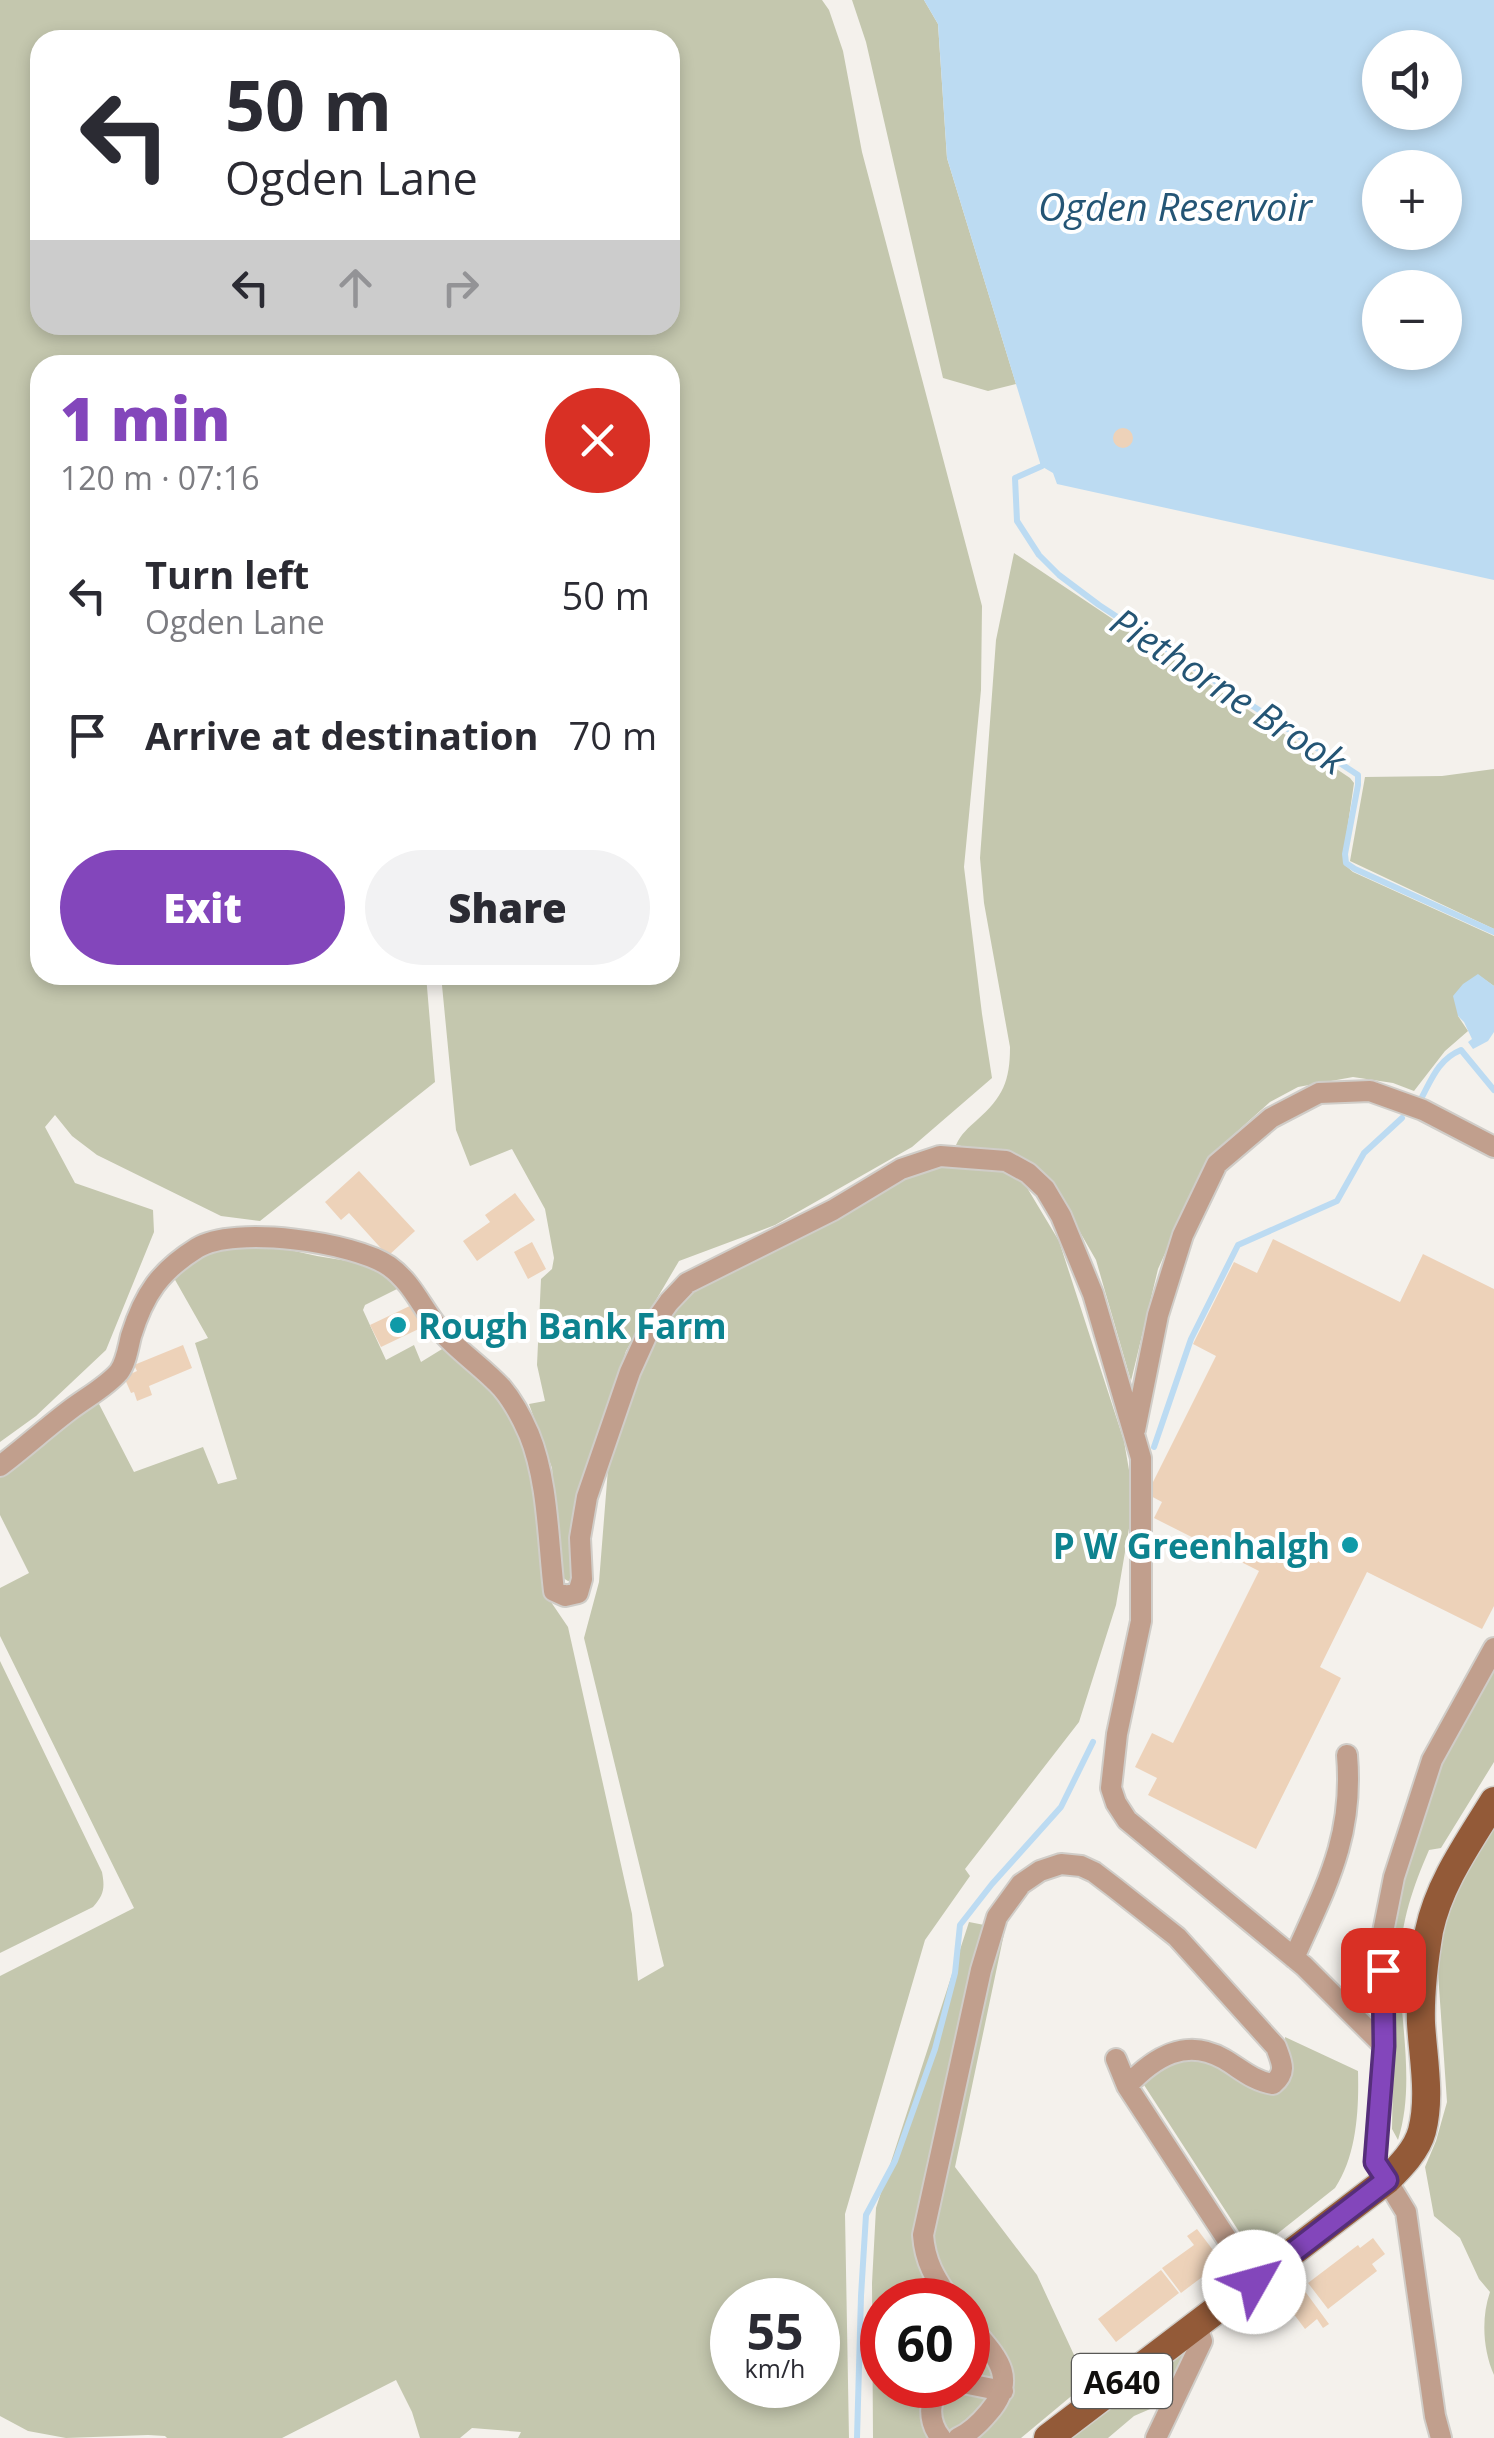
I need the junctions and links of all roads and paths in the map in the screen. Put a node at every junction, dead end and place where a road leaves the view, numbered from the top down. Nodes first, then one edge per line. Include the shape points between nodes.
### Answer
1 (1494, 1146) edge
2 (1135, 1432) junction
3 (0, 1466) edge
4 (1494, 1648) edge
5 (1347, 1755) dead end
6 (1494, 1801) edge
7 (1294, 1958) junction
8 (1384, 2046) junction
9 (1116, 2059) dead end
10 (1128, 2086) junction
11 (1387, 2180) junction
12 (934, 2278) edge
13 (1254, 2282) junction
14 (1196, 2324) junction
15 (990, 2352) edge
16 (990, 2388) edge
17 (1003, 2391) junction
18 (931, 2408) edge
19 (967, 2436) edge
20 (941, 2438) edge
21 (1048, 2438) edge
22 (1156, 2438) edge
23 (1440, 2438) edge

1 - 2 street via 1370,1092 1319,1093 1272,1118 1217,1164 1183,1235 1158,1315
2 - 3 street via 1093,1294 1045,1189 1006,1161 940,1156 900,1169 704,1273 668,1302 630,1372 588,1497 578,1593 554,1591 540,1472 512,1402 440,1330 413,1289 356,1250 288,1239 232,1237 203,1244 172,1264 150,1290 122,1369
2 - 7 street via 1141,1458 1141,1621 1111,1788 1128,1820
4 - 8 street via 1432,1760 1394,1877 1383,1932
5 - 7 street via 1345,1830
6 - 11 main road, A640 via 1446,1880 1430,1926 1421,2018 1422,2133
7 - 8 street
8 - 11 street via 1375,2162
9 - 10 street
10 - 12 street via 1164,2055 1182,2050 1220,2057 1259,2082 1273,2084 1284,2066 1276,2047 1146,1912 1081,1866 1040,1871 1021,1884 997,1917 982,1970 923,2235
10 - 13 street
11 - 13 main road, A640
11 - 23 street via 1406,2212
13 - 14 main road, A640
14 - 21 main road, A640
14 - 22 street via 1202,2341
15 - 17 street via 1004,2377
16 - 17 street
17 - 19 street
18 - 20 street

